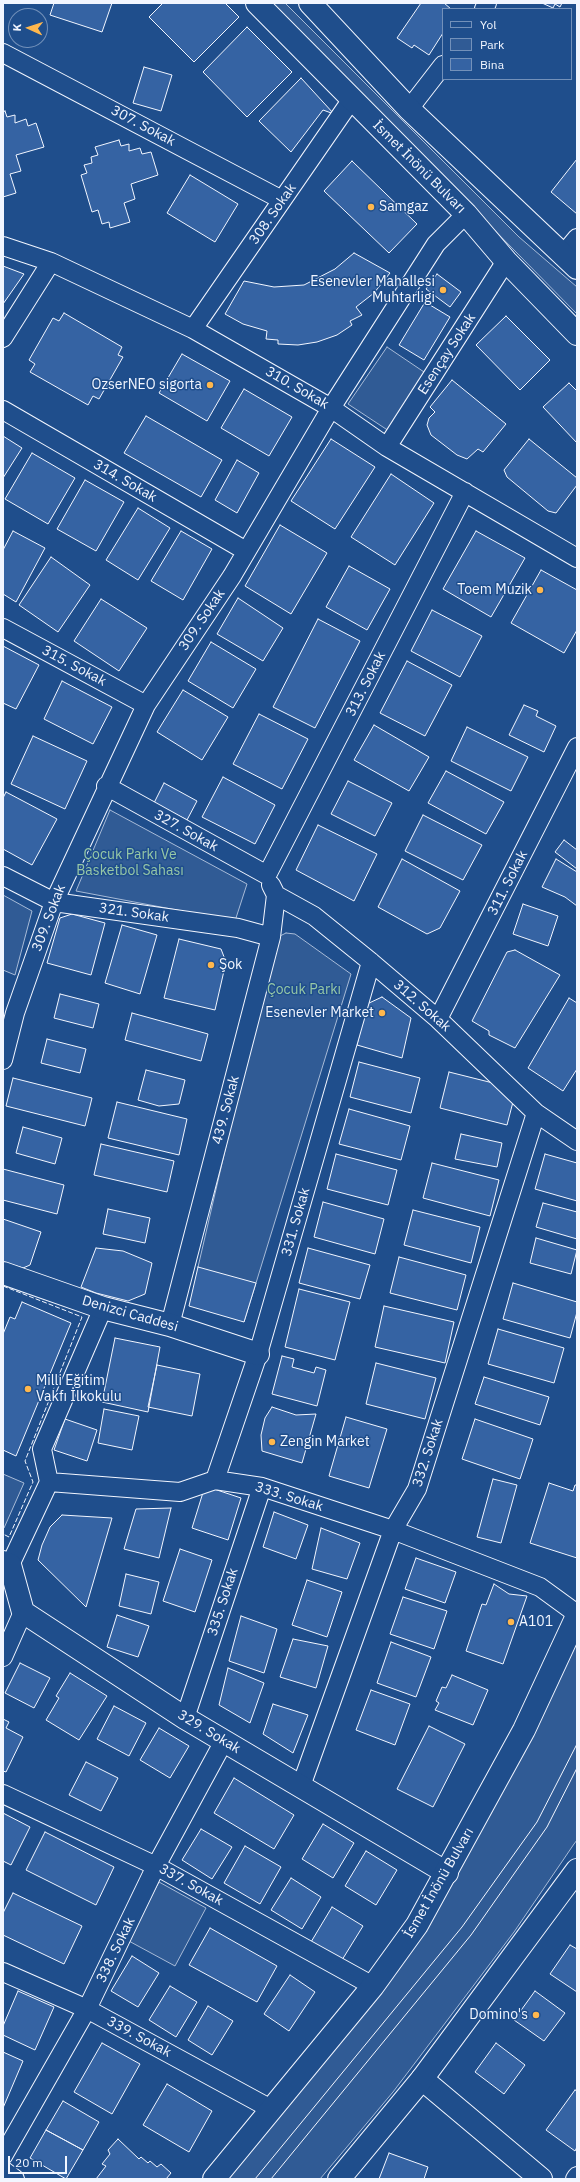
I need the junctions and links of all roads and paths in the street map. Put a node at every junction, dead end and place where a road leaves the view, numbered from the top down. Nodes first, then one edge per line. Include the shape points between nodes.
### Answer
1 (258, 3) edge
2 (310, 3) edge
3 (3, 53) edge
4 (442, 66) edge
5 (352, 99) junction
6 (410, 109) junction
7 (282, 200) junction
8 (466, 214) junction
9 (577, 238) edge
10 (3, 246) edge
11 (506, 261) junction
12 (51, 262) junction
13 (570, 262) edge
14 (193, 329) junction
15 (577, 334) edge
16 (3, 338) edge
17 (331, 408) junction
18 (3, 410) edge
19 (387, 447) junction
20 (465, 492) junction
21 (246, 551) junction
22 (577, 558) edge
23 (3, 628) edge
24 (146, 705) junction
25 (577, 747) edge
26 (106, 786) junction
27 (267, 875) junction
28 (3, 876) edge
29 (276, 895) junction
30 (54, 902) junction
31 (271, 937) junction
32 (371, 962) junction
33 (9, 1010) edge
34 (438, 1019) junction
35 (3, 1060) edge
36 (536, 1113) junction
37 (577, 1141) edge
38 (3, 1273) edge
39 (104, 1308) junction
40 (170, 1324) junction
41 (258, 1354) junction
42 (215, 1480) junction
43 (49, 1482) junction
44 (262, 1487) junction
45 (393, 1530) junction
46 (6, 1564) edge
47 (23, 1612) junction
48 (577, 1615) edge
49 (3, 1657) edge
50 (185, 1718) junction
51 (224, 1741) junction
52 (301, 1786) junction
53 (3, 1794) edge
54 (156, 1866) junction
55 (577, 1870) edge
56 (447, 1873) junction
57 (3, 1972) edge
58 (373, 1986) junction
59 (87, 2009) junction
60 (422, 2079) junction
61 (271, 2109) junction
62 (3, 2156) edge
63 (3, 2170) edge
64 (577, 2176) edge
65 (15, 2179) edge
66 (214, 2179) edge
67 (339, 2179) edge
68 (541, 2179) edge
69 (575, 2179) edge

1 - 5 main road, İsmet İnönü Bulvarı
2 - 6 main road
3 - 7 street, 307. Sokak
4 - 6 street
5 - 7 street, 308. Sokak
5 - 8 main road, İsmet İnönü Bulvarı
6 - 13 main road
7 - 14 street, 308. Sokak
8 - 11 main road, İsmet İnönü Bulvarı
8 - 17 street, 309. Sokak via 436,244
9 - 13 street
10 - 12 street, 310. Sokak
11 - 15 main road, İsmet İnönü Bulvarı
11 - 19 street, Esençay Sokak
12 - 14 street, 310. Sokak
12 - 16 street
14 - 17 street, 310. Sokak
17 - 19 street, 310. Sokak
17 - 21 street, 309. Sokak
18 - 21 street, 314. Sokak
19 - 20 street, 310. Sokak
20 - 22 street, 310. Sokak
20 - 27 street, 313. Sokak
21 - 24 street, 309. Sokak
23 - 24 street, 315. Sokak
24 - 26 street, 309. Sokak
25 - 34 street, 311. Sokak
26 - 27 street, 327. Sokak
26 - 30 street, 309. Sokak
27 - 29 street
28 - 30 street, 321. Sokak
29 - 31 street, 439. Sokak
29 - 32 street, 312. Sokak via 314,916
30 - 31 street, 321. Sokak via 238,928
30 - 33 street, 309. Sokak
31 - 40 street, 439. Sokak
32 - 34 street, 312. Sokak
32 - 41 street, 331. Sokak
33 - 35 street, 309. Sokak
34 - 36 street, 312. Sokak
36 - 37 street, 312. Sokak
36 - 45 street, 332. Sokak via 417,1489
38 - 39 main road, Denizci Caddesi
39 - 40 main road, Denizci Caddesi
39 - 43 street via 42,1449
40 - 41 main road, Denizci Caddesi
41 - 42 street, 331. Sokak
42 - 43 street, 333. Sokak via 180,1492
42 - 44 street, 333. Sokak
43 - 46 street
44 - 45 street, 333. Sokak
44 - 50 street, 335. Sokak
45 - 48 street, 333. Sokak via 540,1587
45 - 52 street, 332. Sokak
46 - 47 main road
47 - 49 street
47 - 50 main road, 329. Sokak
48 - 56 main road, İsmet İnönü Bulvarı via 524,1730
50 - 51 main road, 329. Sokak
51 - 52 main road, 329. Sokak
51 - 54 street, 338. Sokak
52 - 56 main road, 329. Sokak
53 - 54 street, 337. Sokak
54 - 58 street, 337. Sokak
54 - 59 street, 338. Sokak
55 - 60 main road
56 - 58 main road, İsmet İnönü Bulvarı via 418,1925
57 - 59 street, 339. Sokak
58 - 61 main road, İsmet İnönü Bulvarı
59 - 61 street, 339. Sokak
59 - 62 street, 338. Sokak
60 - 67 main road
60 - 68 main road
61 - 66 main road, İsmet İnönü Bulvarı
63 - 65 street
64 - 69 street

